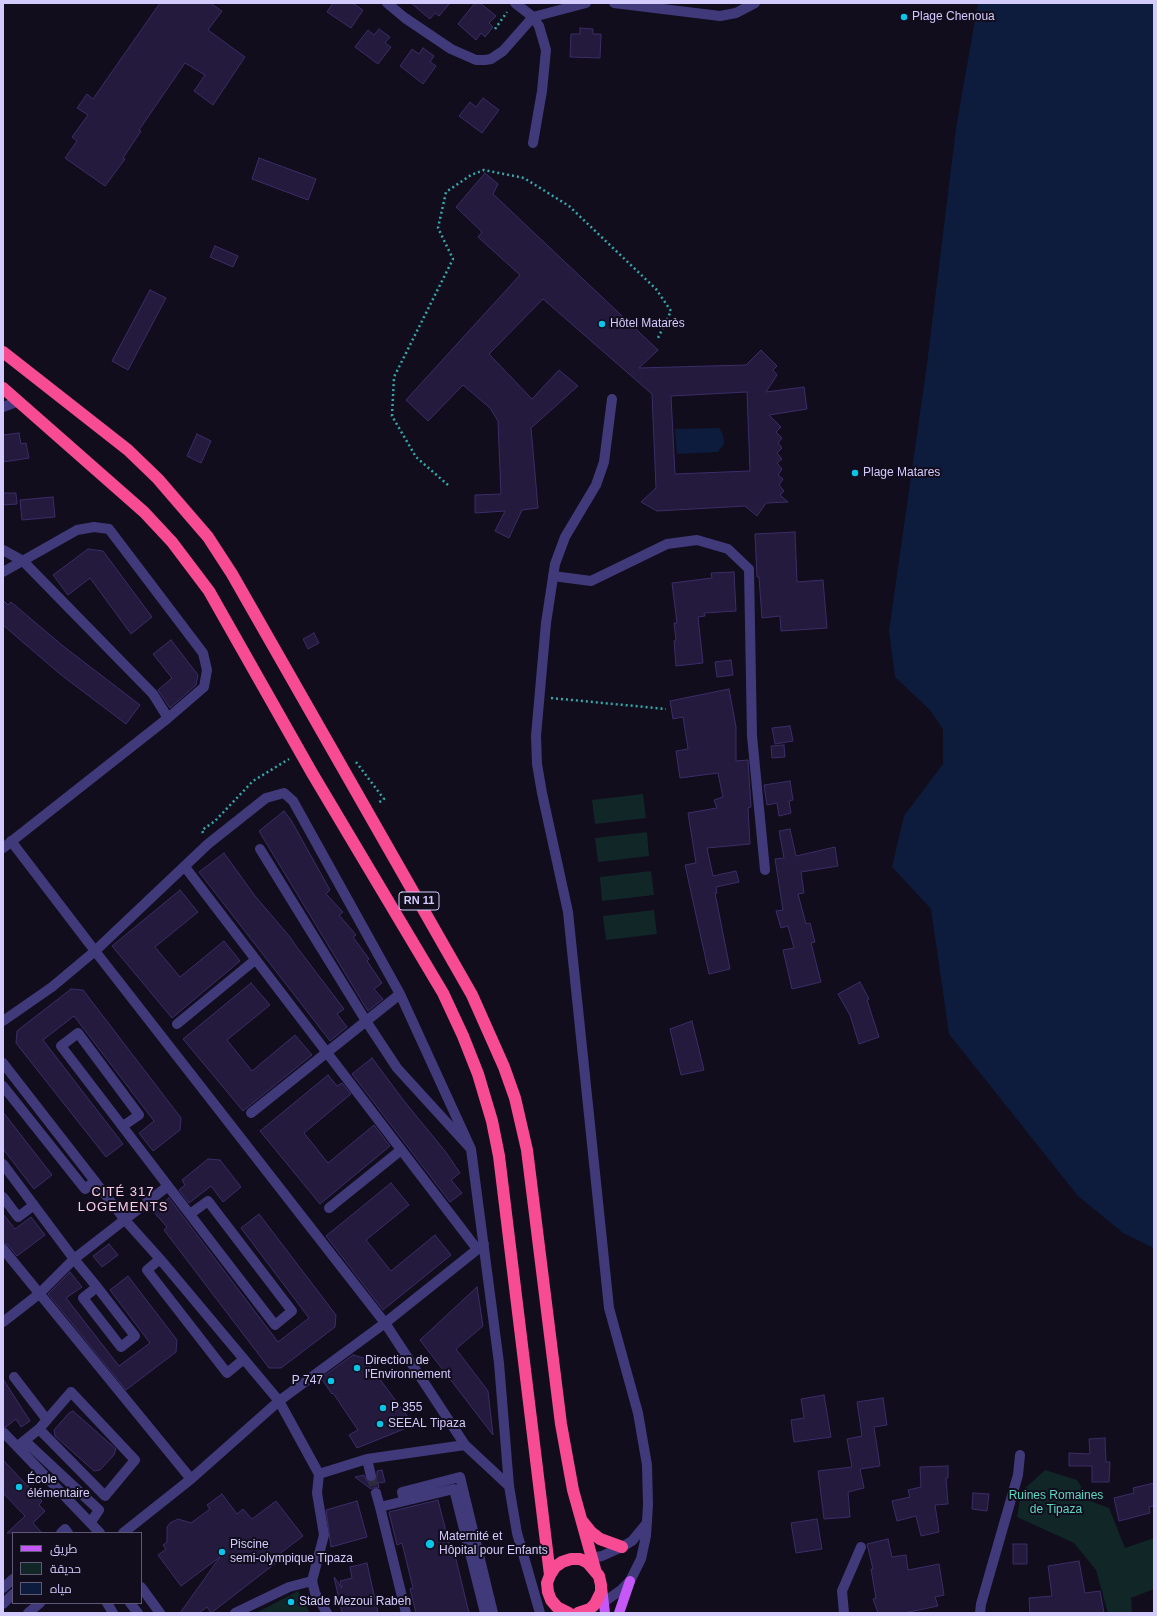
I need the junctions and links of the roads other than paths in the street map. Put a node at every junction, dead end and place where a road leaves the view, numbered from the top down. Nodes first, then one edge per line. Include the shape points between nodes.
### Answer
1 (387, 3) edge
2 (586, 3) edge
3 (614, 3) edge
4 (738, 3) edge
5 (755, 3) edge
6 (512, 6) edge
7 (676, 7) edge
8 (736, 13) junction
9 (533, 18) junction
10 (533, 143) dead end
11 (3, 352) edge
12 (3, 388) edge
13 (612, 399) dead end
14 (19, 401) junction
15 (3, 407) edge
16 (3, 550) edge
17 (23, 561) junction
18 (3, 572) edge
19 (553, 576) junction
20 (168, 718) junction
21 (11, 841) junction
22 (3, 848) edge
23 (260, 849) dead end
24 (185, 867) junction
25 (764, 870) dead end
26 (95, 951) junction
27 (255, 960) junction
28 (400, 994) junction
29 (3, 1021) edge
30 (366, 1021) junction
31 (177, 1024) dead end
32 (326, 1052) junction
33 (3, 1064) edge
34 (3, 1086) edge
35 (251, 1112) dead end
36 (123, 1126) junction
37 (471, 1149) junction
38 (401, 1150) junction
39 (3, 1164) edge
40 (95, 1181) junction
41 (168, 1186) junction
42 (3, 1196) edge
43 (34, 1205) junction
44 (329, 1208) dead end
45 (190, 1214) junction
46 (125, 1220) junction
47 (480, 1246) junction
48 (3, 1249) edge
49 (74, 1259) junction
50 (160, 1259) junction
51 (97, 1287) junction
52 (39, 1294) junction
53 (3, 1322) edge
54 (385, 1323) junction
55 (244, 1359) junction
56 (14, 1377) dead end
57 (279, 1402) junction
58 (47, 1420) junction
59 (39, 1429) junction
60 (3, 1432) edge
61 (22, 1443) junction
62 (465, 1445) junction
63 (1020, 1455) dead end
64 (367, 1459) junction
65 (319, 1474) junction
66 (371, 1476) tunnel mouth
67 (191, 1479) junction
68 (509, 1486) junction
69 (376, 1493) tunnel mouth
70 (404, 1501) junction
71 (380, 1507) junction
72 (578, 1513) junction
73 (91, 1522) junction
74 (647, 1523) junction
75 (99, 1532) edge
76 (124, 1532) edge
77 (622, 1547) junction
78 (861, 1547) dead end
79 (588, 1562) junction
80 (550, 1574) junction
81 (12, 1580) edge
82 (312, 1581) junction
83 (630, 1581) junction
84 (3, 1588) edge
85 (142, 1588) edge
86 (534, 1592) junction
87 (548, 1592) junction
88 (12, 1595) edge
89 (599, 1603) junction
90 (3, 1604) edge
91 (38, 1604) edge
92 (108, 1604) edge
93 (131, 1604) edge
94 (558, 1610) edge
95 (28, 1613) edge
96 (113, 1613) edge
97 (138, 1613) edge
98 (160, 1613) edge
99 (235, 1613) edge
100 (327, 1613) edge
101 (406, 1613) edge
102 (485, 1613) edge
103 (494, 1613) edge
104 (540, 1613) edge
105 (569, 1613) edge
106 (578, 1613) edge
107 (605, 1613) edge
108 (619, 1613) edge
109 (844, 1613) edge
110 (980, 1613) edge

1 - 9 street via 451,49 476,60 497,56
2 - 9 street
3 - 7 street
4 - 8 street
5 - 8 street
6 - 9 street
7 - 8 street via 720,16
9 - 10 street via 539,26 546,50
11 - 72 highway, RN 11 via 128,450 158,479 208,537 232,574 472,995 515,1098 527,1150 561,1424
12 - 14 highway, RN 11
13 - 19 street via 604,462 596,485 558,554
14 - 15 street
14 - 80 highway, RN 11 via 144,512 172,542 209,591 312,772 443,993 463,1036 478,1074 499,1156
16 - 17 street
17 - 18 street
17 - 20 street via 153,694
17 - 20 street via 77,530 94,527 109,529 203,653 207,670 204,687
19 - 25 street via 591,582 667,544 697,540 728,549 749,569 752,736
19 - 74 street via 539,697 536,743 539,779 568,912 606,1287 613,1328 630,1383 643,1440 648,1486
20 - 21 street
21 - 22 street
21 - 26 street
23 - 30 street
24 - 26 street
24 - 27 street
24 - 28 street via 208,844 266,798 284,793 293,801
26 - 29 street via 52,987
26 - 54 street
27 - 31 street
27 - 32 street
28 - 30 street
28 - 37 street
30 - 32 street
30 - 37 street via 397,1068
32 - 35 street
32 - 38 street
33 - 40 street
34 - 40 street via 85,1189
36 - 36 street via 61,1046 78,1034 138,1114
36 - 41 street
37 - 47 street
38 - 44 street
38 - 47 street
39 - 43 street
40 - 46 street
41 - 45 street
41 - 46 street
42 - 43 street via 18,1217
43 - 49 street
45 - 45 street via 208,1201 292,1311 275,1325
46 - 49 street
46 - 50 street
47 - 54 street
47 - 68 street via 499,1363
48 - 52 street
49 - 51 street
49 - 52 street
50 - 55 street
50 - 55 street via 147,1270 227,1373
51 - 51 street via 135,1336 121,1347 82,1298
52 - 53 street
52 - 67 street
54 - 57 street
54 - 62 street
55 - 57 street
56 - 58 street
57 - 65 street
57 - 67 street
58 - 59 street
58 - 59 street via 71,1392 135,1460 105,1496
59 - 61 street
60 - 61 street
61 - 73 street
61 - 73 street via 99,1510
62 - 64 street
62 - 68 street
63 - 110 street via 1018,1475
64 - 65 street
64 - 66 street
65 - 82 street via 317,1494 324,1535
67 - 76 street
68 - 86 street via 517,1533
69 - 71 street
70 - 71 street
70 - 102 street via 454,1489
70 - 103 street via 402,1492 460,1477
71 - 101 street
72 - 77 highway via 600,1539
72 - 79 highway, RN 11
73 - 75 street
74 - 77 street via 632,1541
74 - 83 street via 641,1559
77 - 79 street
78 - 109 street via 842,1591
79 - 80 highway via 571,1559 562,1562
79 - 89 highway via 600,1576
80 - 87 highway
81 - 84 street
82 - 99 street via 289,1588
82 - 100 street via 315,1593
83 - 89 street via 621,1590
83 - 108 main road
85 - 98 street
86 - 87 street
86 - 104 street
87 - 94 highway
88 - 90 street
89 - 106 highway
89 - 107 main road
91 - 95 street
92 - 96 street
93 - 97 street
94 - 105 highway

